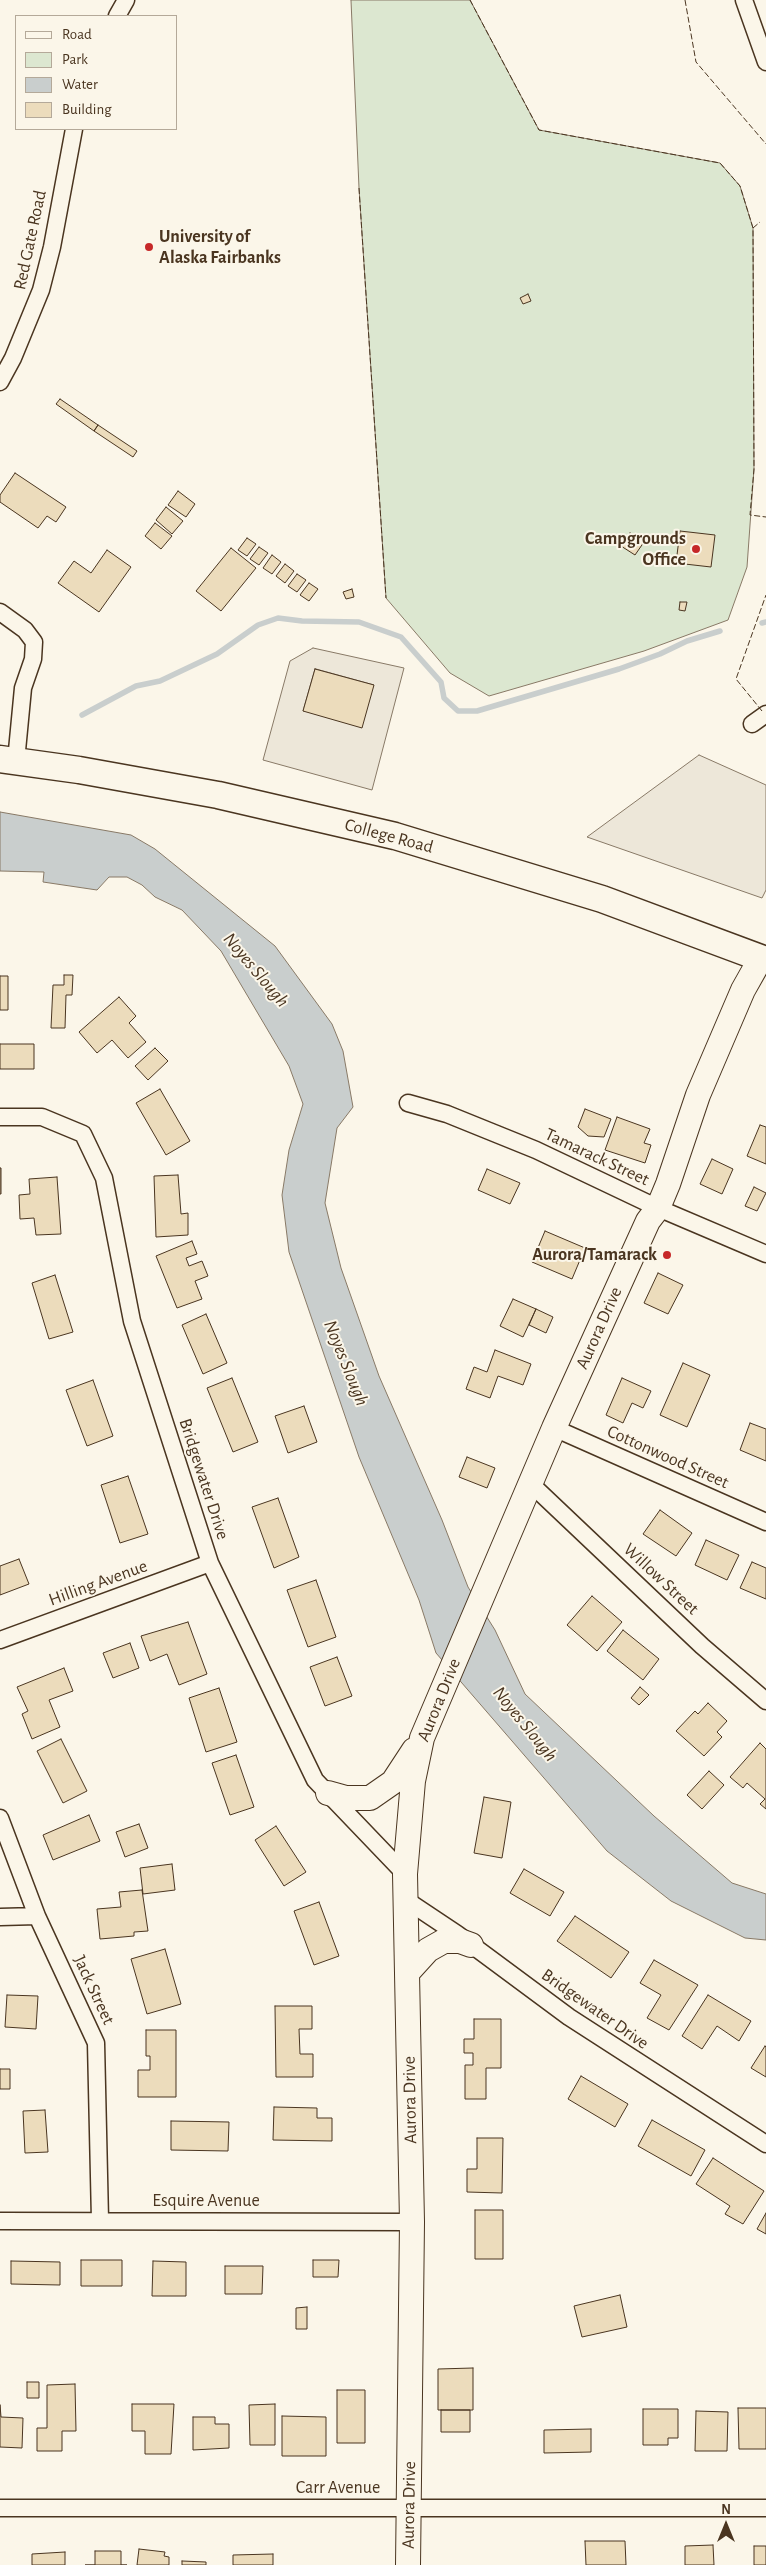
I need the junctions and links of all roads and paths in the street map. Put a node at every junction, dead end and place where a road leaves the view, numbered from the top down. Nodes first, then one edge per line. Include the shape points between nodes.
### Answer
1 (126, 0) edge
2 (744, 0) edge
3 (118, 15) edge
4 (766, 62) edge
5 (74, 130) edge
6 (0, 382) edge
7 (0, 612) edge
8 (766, 714) edge
9 (752, 724) dead end
10 (8, 760) edge
11 (764, 959) edge
12 (408, 1103) dead end
13 (0, 1117) edge
14 (658, 1208) junction
15 (766, 1254) edge
16 (554, 1428) junction
17 (530, 1483) junction
18 (766, 1522) edge
19 (210, 1563) junction
20 (0, 1640) edge
21 (766, 1701) edge
22 (422, 1738) junction
23 (328, 1793) junction
24 (0, 1818) edge
25 (405, 1874) junction
26 (406, 1900) junction
27 (37, 1916) junction
28 (0, 1917) edge
29 (472, 1945) junction
30 (408, 1972) junction
31 (766, 2144) edge
32 (100, 2220) junction
33 (0, 2221) edge
34 (412, 2222) junction
35 (0, 2508) edge
36 (409, 2508) junction
37 (766, 2508) edge
38 (408, 2565) edge

1 - 3 street
2 - 4 street
5 - 6 street, Red Gate Road via 42,290
7 - 10 street via 25,630 34,642 33,660 23,688
8 - 9 street
10 - 11 main road, College Road via 218,795 395,836 602,899
11 - 14 street, Aurora Drive via 743,990 698,1094
12 - 14 street, Tamarack Street via 447,1114 536,1150
13 - 19 street, Bridgewater Drive via 42,1117 83,1134 104,1178 132,1321
14 - 15 street, Tamarack Street
14 - 16 street, Aurora Drive via 648,1221
16 - 17 street, Aurora Drive
16 - 18 street, Cottonwood Street
17 - 21 street, Willow Street via 702,1646
17 - 22 street, Aurora Drive
19 - 20 street, Hilling Avenue
19 - 23 street, Bridgewater Drive via 316,1780
22 - 23 street via 393,1782 370,1798 346,1798
22 - 25 street, Aurora Drive via 413,1782
23 - 25 street, Bridgewater Drive
24 - 27 street, Jack Street
25 - 26 street, Aurora Drive
26 - 29 street, Bridgewater Drive
26 - 30 street, Aurora Drive
27 - 28 street
27 - 32 street, Jack Street via 96,2043
29 - 30 street via 460,1941 444,1942 428,1950
29 - 31 street, Bridgewater Drive via 568,2017
30 - 34 street, Aurora Drive
32 - 33 street, Esquire Avenue
32 - 34 street, Esquire Avenue
34 - 36 street, Aurora Drive
35 - 36 street, Carr Avenue
36 - 37 street, Carr Avenue
36 - 38 street, Aurora Drive

